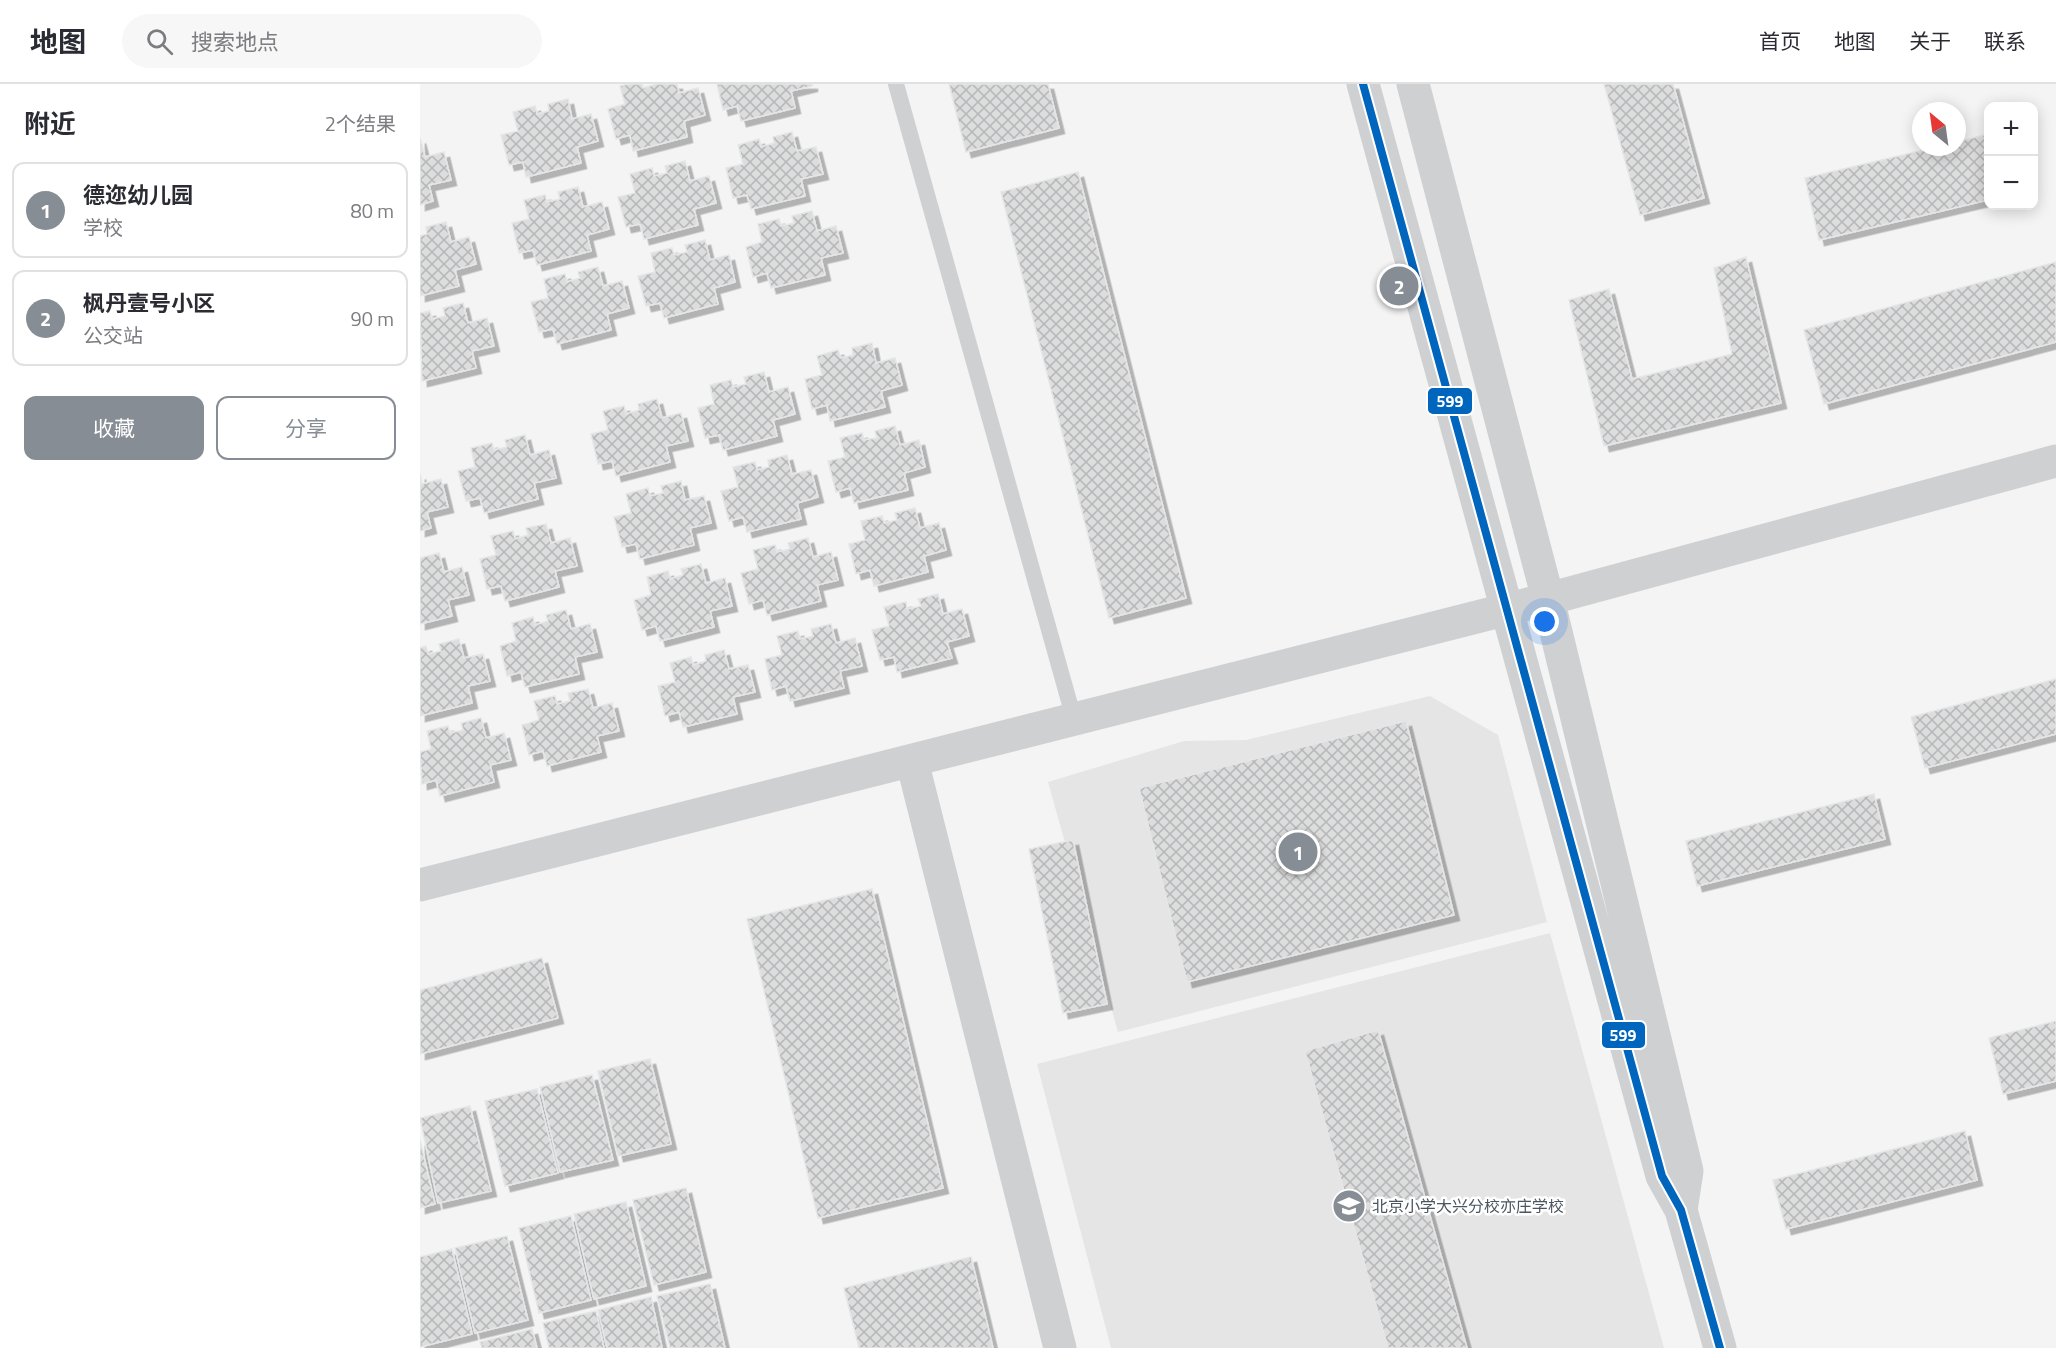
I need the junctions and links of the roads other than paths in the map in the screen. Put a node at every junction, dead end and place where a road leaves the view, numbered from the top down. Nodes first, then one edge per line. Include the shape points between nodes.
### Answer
1 (896, 84) edge
2 (1363, 84) edge
3 (1413, 84) edge
4 (2056, 461) edge
5 (1548, 599) junction
6 (1507, 609) junction
7 (1074, 719) junction
8 (912, 761) junction
9 (420, 885) edge
10 (1681, 1210) junction
11 (1060, 1348) edge
12 (1720, 1348) edge

1 - 7 lane
2 - 6 street
3 - 5 street
4 - 5 street
5 - 6 street
5 - 10 street via 1687,1171
6 - 7 street
6 - 10 street via 1662,1176
7 - 8 street
8 - 9 street
8 - 11 street
10 - 12 street

